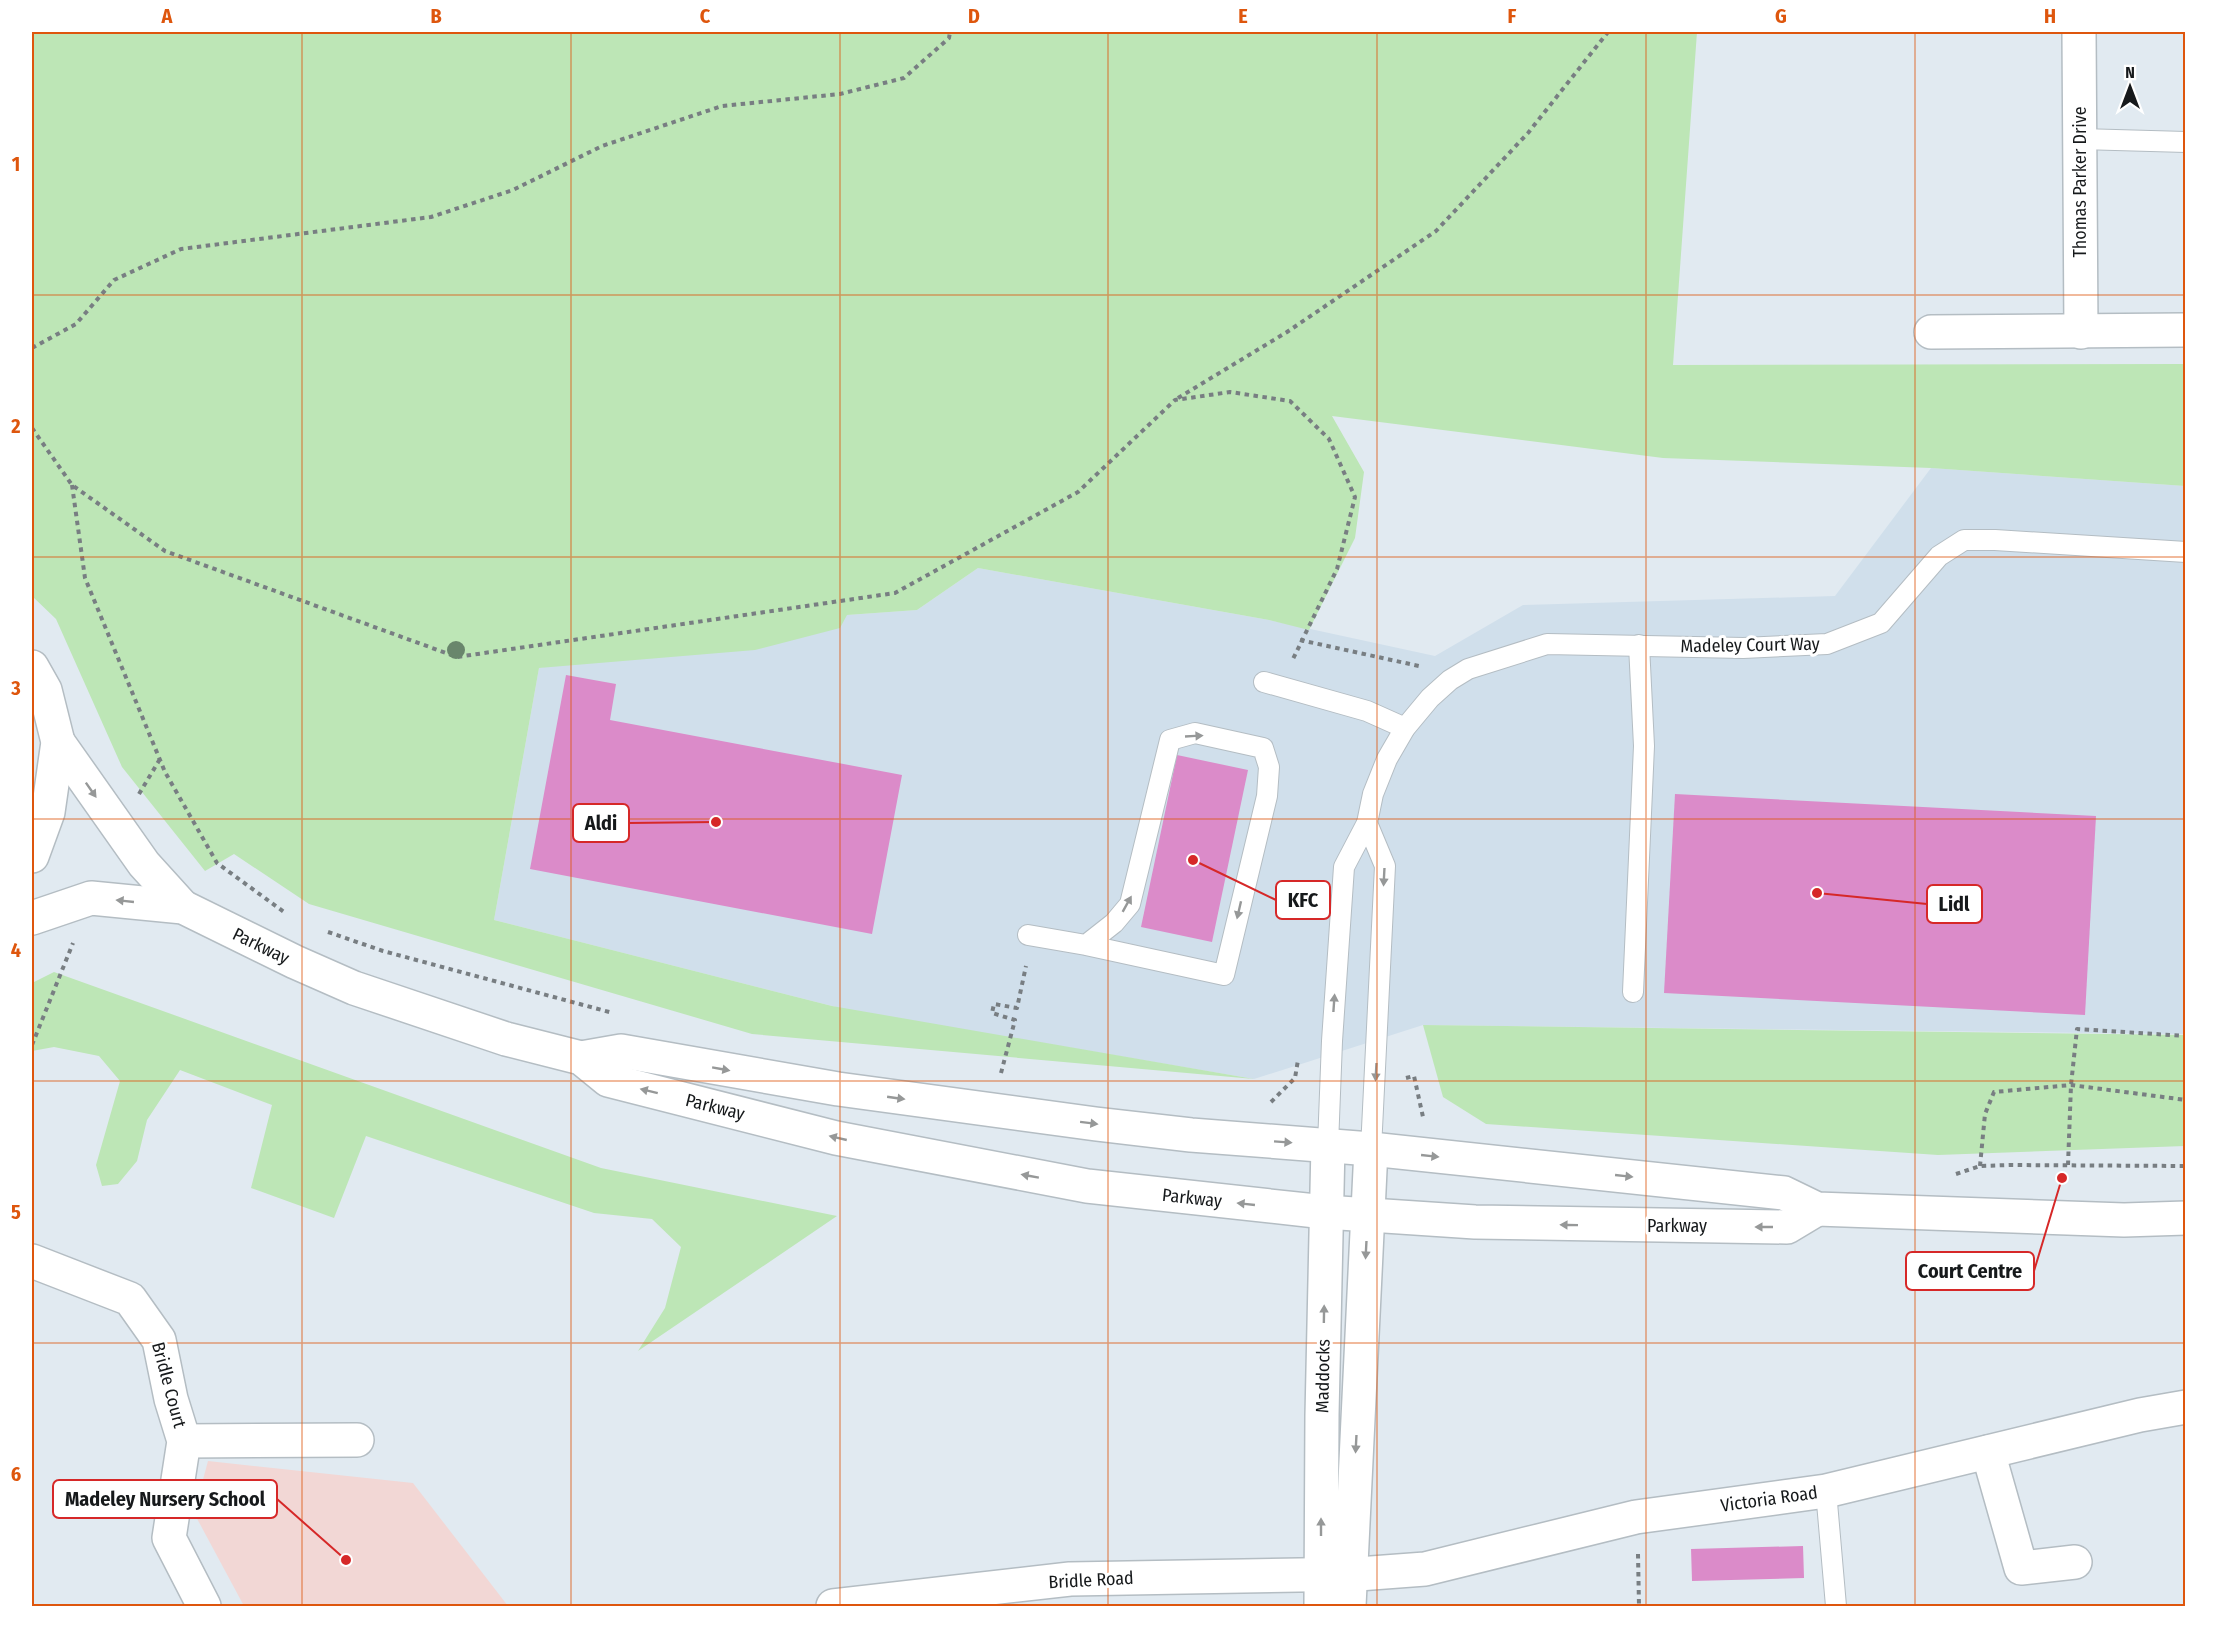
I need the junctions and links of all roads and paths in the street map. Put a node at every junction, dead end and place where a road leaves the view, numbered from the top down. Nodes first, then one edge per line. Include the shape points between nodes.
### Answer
1 (950, 32) edge
2 (1608, 32) edge
3 (2079, 32) edge
4 (2080, 140) junction
5 (2186, 142) edge
6 (2184, 330) edge
7 (1931, 332) dead end
8 (2081, 332) junction
9 (32, 348) edge
10 (1175, 400) junction
11 (32, 428) edge
12 (72, 485) junction
13 (2186, 552) edge
14 (1300, 640) junction
15 (1639, 645) junction
16 (1293, 658) dead end
17 (32, 667) edge
18 (1424, 667) dead end
19 (1264, 682) dead end
20 (1405, 728) junction
21 (58, 742) junction
22 (1366, 823) junction
23 (32, 856) edge
24 (183, 907) junction
25 (288, 915) dead end
26 (32, 918) edge
27 (318, 929) dead end
28 (1030, 935) joint
29 (1086, 945) junction
30 (1634, 992) dead end
31 (622, 1015) dead end
32 (2186, 1036) edge
33 (1299, 1050) dead end
34 (581, 1058) junction
35 (1406, 1078) dead end
36 (998, 1083) dead end
37 (2071, 1084) junction
38 (2186, 1100) edge
39 (1269, 1104) dead end
40 (1423, 1118) dead end
41 (1328, 1145) junction
42 (1371, 1149) junction
43 (2068, 1165) junction
44 (2186, 1166) edge
45 (1817, 1209) junction
46 (1325, 1212) junction
47 (1367, 1215) junction
48 (2186, 1218) edge
49 (32, 1261) edge
50 (2186, 1407) edge
51 (357, 1440) dead end
52 (184, 1441) junction
53 (1988, 1452) junction
54 (1827, 1491) junction
55 (1636, 1517) junction
56 (2075, 1563) dead end
57 (1331, 1585) edge
58 (204, 1606) edge
59 (834, 1606) edge
60 (1349, 1606) edge
61 (1639, 1606) edge
62 (1836, 1606) edge

1 - 9 path via 949,38 904,78 840,94 722,106 602,146 513,190 431,217 181,249 114,280 76,324
2 - 10 path via 1528,133 1436,231 1287,333
3 - 4 street, Thomas Parker Drive
4 - 5 lane
4 - 8 street, Thomas Parker Drive
6 - 8 street
7 - 8 street
10 - 12 path via 1078,492 896,593 457,657 165,550
10 - 14 path via 1230,392 1290,401 1329,439 1355,497 1336,569
11 - 12 path
12 - 25 path via 85,578 165,772 218,863
13 - 15 lane, Madeley Court Way via 1964,540 1939,556 1881,623 1827,644 1743,648
14 - 16 path
14 - 18 path
15 - 20 lane, Madeley Court Way via 1547,644 1468,669 1430,698
15 - 30 lane via 1644,746
17 - 21 street via 45,690
19 - 20 lane via 1367,711
20 - 22 lane, Madeley Court Way via 1376,785
21 - 23 street via 48,812
21 -> 24 street, Parkway via 144,864
41 -> 22 lane, Madeley Court Way via 1344,867
22 -> 42 lane via 1385,866
24 -> 26 street, Parkway via 91,898
24 - 34 street, Parkway via 354,988 506,1039
27 - 31 path via 382,951
28 - 29 lane
28 - 36 path via 1017,1008 994,1004 992,1013 1015,1020
29 -> 29 lane via 1130,904 1170,740 1195,734 1263,748 1269,767 1267,796 1224,975
32 - 37 path via 2077,1029
33 - 39 path via 1295,1078
34 -> 41 street, Parkway via 621,1051 907,1100 1191,1135
46 -> 34 street, Parkway via 1087,1186 940,1160 608,1080
35 - 40 path via 1414,1076
37 - 38 path
37 - 43 path
37 - 43 path via 1994,1092 1985,1114 1980,1166
41 - 42 street, Parkway
41 - 46 street, Maddocks
42 -> 45 street, Parkway via 1784,1193
42 - 47 street, Maddocks
43 - 44 path
45 -> 47 street, Parkway via 1787,1227 1475,1222
45 - 48 street, Parkway via 2124,1220
46 - 47 street, Parkway
57 -> 46 street, Maddocks
47 -> 57 street, Maddocks
49 - 52 street, Bridle Court via 130,1299 159,1340
50 - 53 street, Victoria Road
51 - 52 street, Bridle Court
52 - 58 street, Bridle Court via 169,1538
53 - 54 street, Victoria Road
53 - 56 street via 2021,1568
54 - 55 street, Victoria Road
54 - 62 lane
55 - 57 street, Victoria Road via 1425,1569
55 - 61 path
57 - 59 street, Bridle Road via 1070,1579
57 - 60 street, Maddocks

